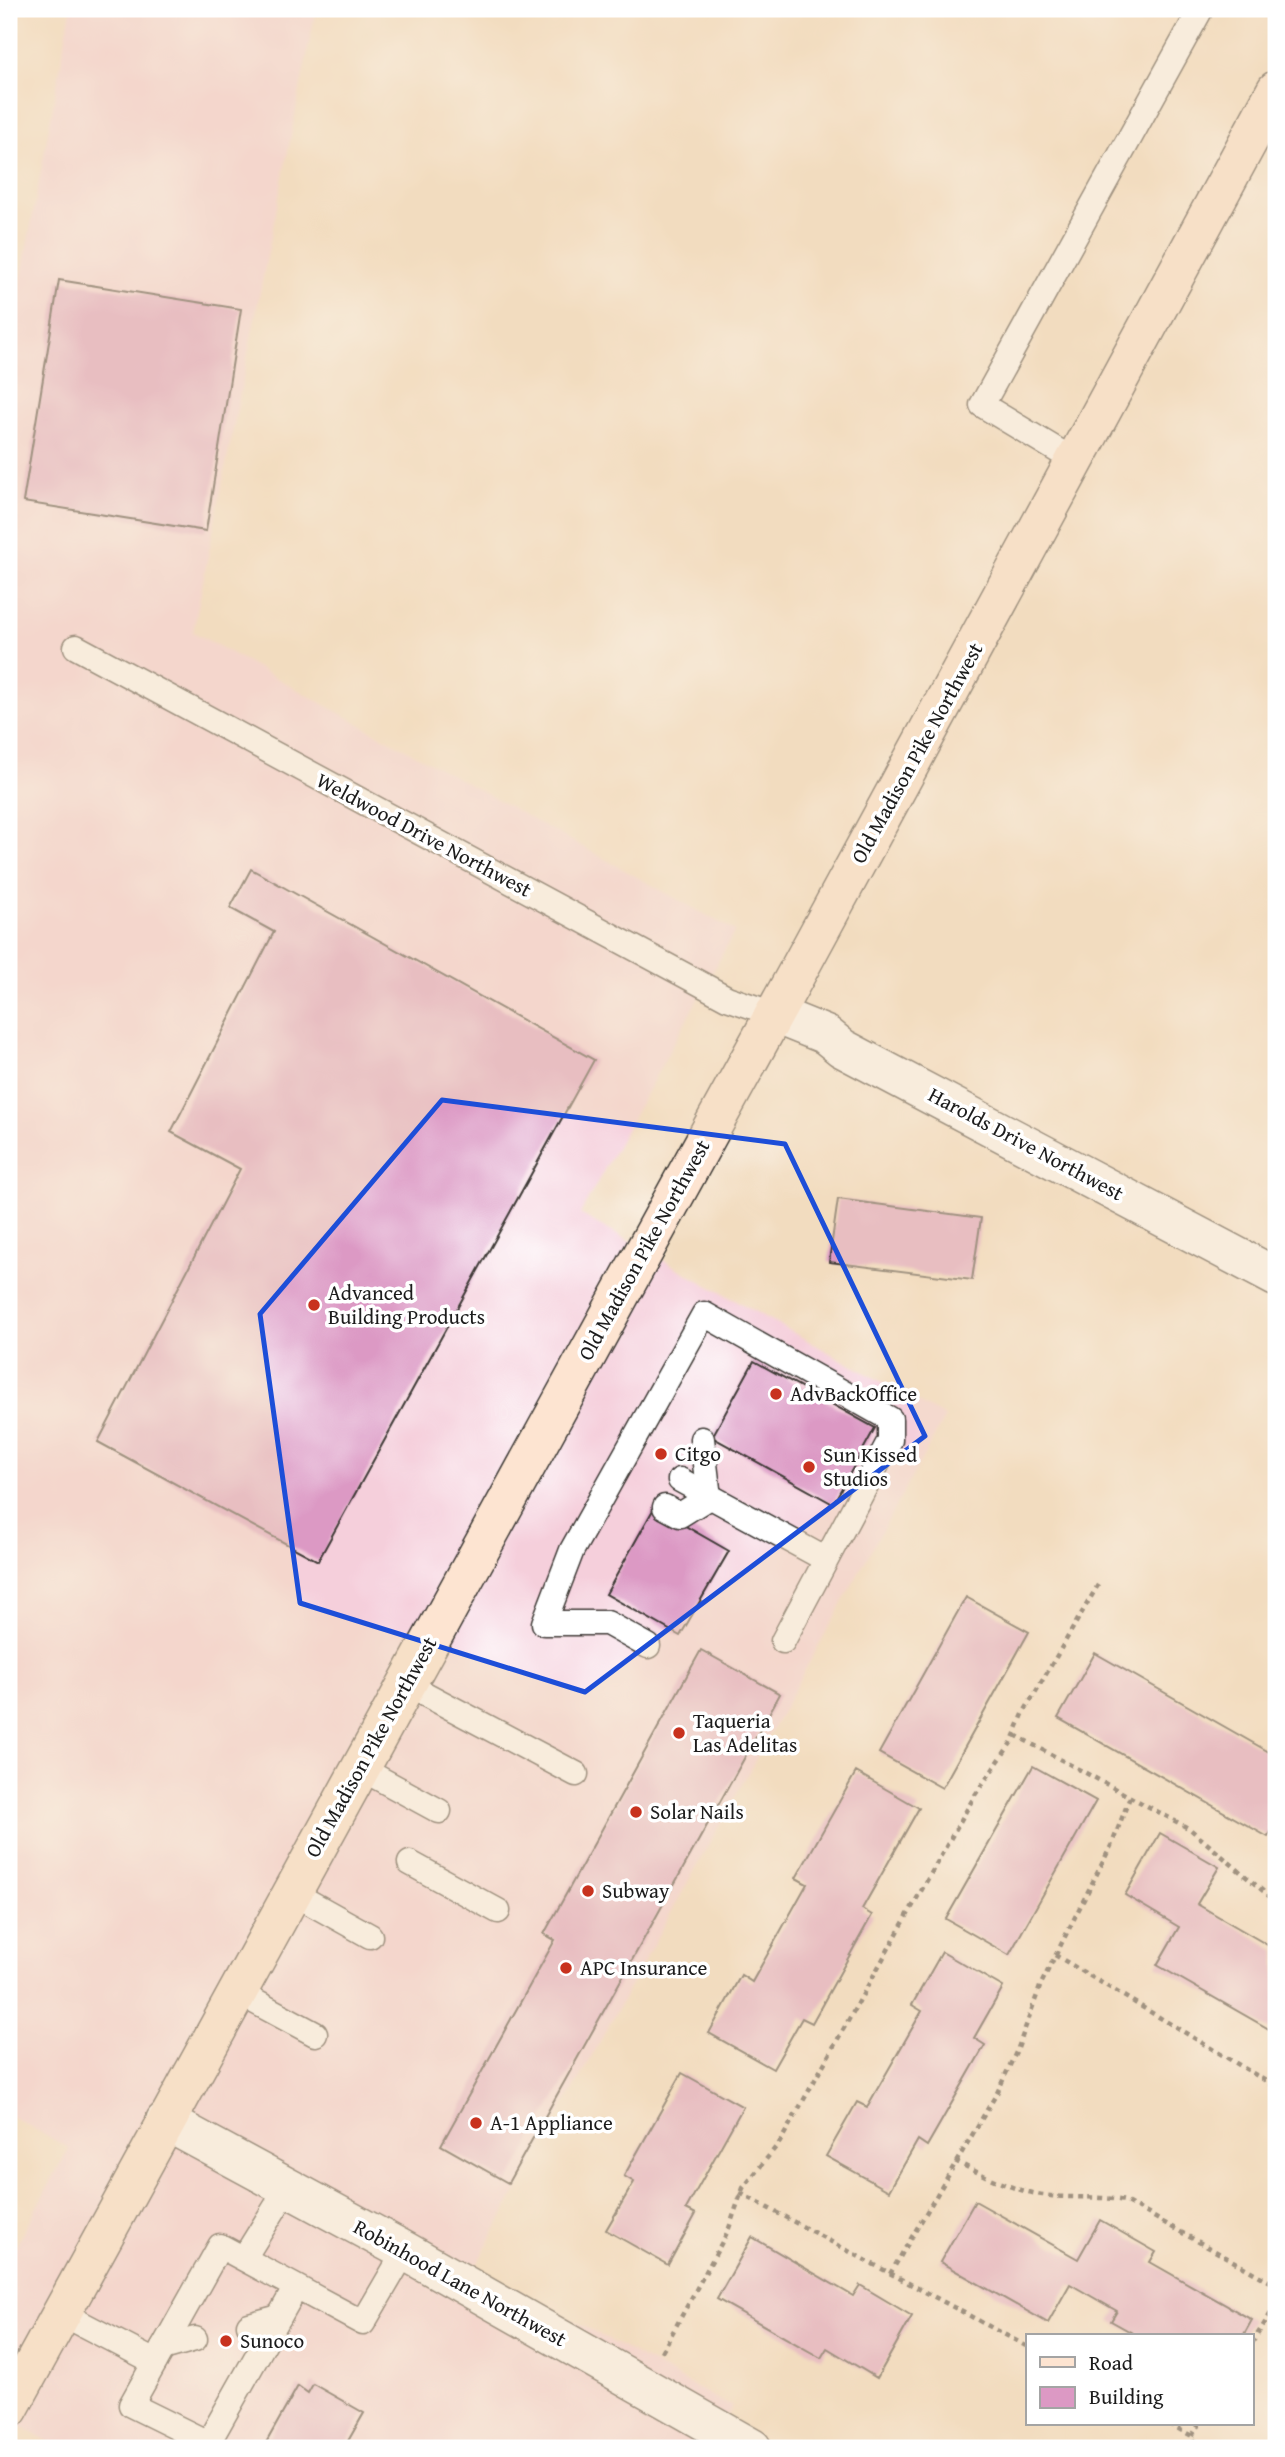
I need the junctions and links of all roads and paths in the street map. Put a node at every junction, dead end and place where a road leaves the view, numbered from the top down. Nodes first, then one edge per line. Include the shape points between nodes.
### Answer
1 (1201, 9) edge
2 (1276, 90) edge
3 (1075, 461) junction
4 (76, 648) dead end
5 (774, 1014) junction
6 (1276, 1277) edge
7 (702, 1439) dead end
8 (680, 1480) dead end
9 (709, 1497) junction
10 (665, 1507) dead end
11 (825, 1559) junction
12 (1098, 1585) dead end
13 (783, 1641) dead end
14 (649, 1646) dead end
15 (406, 1684) junction
16 (1015, 1735) junction
17 (360, 1768) junction
18 (576, 1774) dead end
19 (1130, 1797) junction
20 (439, 1811) dead end
21 (410, 1864) dead end
22 (291, 1892) junction
23 (1276, 1902) edge
24 (498, 1911) dead end
25 (370, 1936) dead end
26 (1055, 1955) junction
27 (237, 1992) junction
28 (315, 2034) dead end
29 (1276, 2087) edge
30 (165, 2122) junction
31 (955, 2161) junction
32 (288, 2187) junction
33 (740, 2193) junction
34 (405, 2251) junction
35 (244, 2258) junction
36 (890, 2274) junction
37 (1276, 2285) edge
38 (296, 2287) junction
39 (1276, 2305) edge
40 (61, 2313) junction
41 (279, 2317) junction
42 (249, 2325) dead end
43 (195, 2339) dead end
44 (1254, 2340) edge
45 (1026, 2346) edge
46 (159, 2355) junction
47 (643, 2386) junction
48 (9, 2409) edge
49 (1173, 2426) edge
50 (1198, 2426) edge
51 (1192, 2436) junction
52 (752, 2448) edge
53 (1197, 2448) edge

1 - 3 lane via 982,405
2 - 3 main road, Old Madison Pike Northwest
3 - 5 main road, Old Madison Pike Northwest
4 - 5 lane, Weldwood Drive Northwest via 713,991
5 - 6 street, Harolds Drive Northwest via 826,1035 842,1048
5 - 15 main road, Old Madison Pike Northwest
7 - 9 lane
8 - 9 lane
9 - 10 lane via 680,1515
9 - 11 lane
11 - 13 lane
11 - 14 lane via 890,1440 890,1419 704,1314 634,1456 572,1550 544,1623 607,1623
12 - 16 path
15 - 17 main road, Old Madison Pike Northwest
15 - 18 lane
16 - 19 path
16 - 33 path via 975,1795 780,2142
17 - 20 lane
17 - 22 main road, Old Madison Pike Northwest
19 - 23 path via 1190,1829
19 - 26 path via 1112,1844
21 - 24 lane
22 - 25 lane
22 - 27 main road, Old Madison Pike Northwest
26 - 29 path
26 - 31 path via 1002,2085
27 - 28 lane
27 - 30 main road, Old Madison Pike Northwest
30 - 32 street, Robinhood Lane Northwest
30 - 40 main road, Old Madison Pike Northwest
31 - 36 path
31 - 37 path via 1031,2193 1125,2201
32 - 34 street, Robinhood Lane Northwest
32 - 35 lane
33 - 36 path
33 - 47 path via 728,2231
34 - 38 lane via 363,2323
34 - 47 street, Robinhood Lane Northwest
35 - 38 lane
35 - 46 lane via 220,2246
36 - 45 path
38 - 41 lane
39 - 44 path
40 - 46 lane
40 - 48 main road, Old Madison Pike Northwest
41 - 42 lane
41 - 46 lane via 208,2444 131,2405
43 - 46 lane
47 - 52 street, Robinhood Lane Northwest
49 - 51 path
50 - 51 path
51 - 53 path

